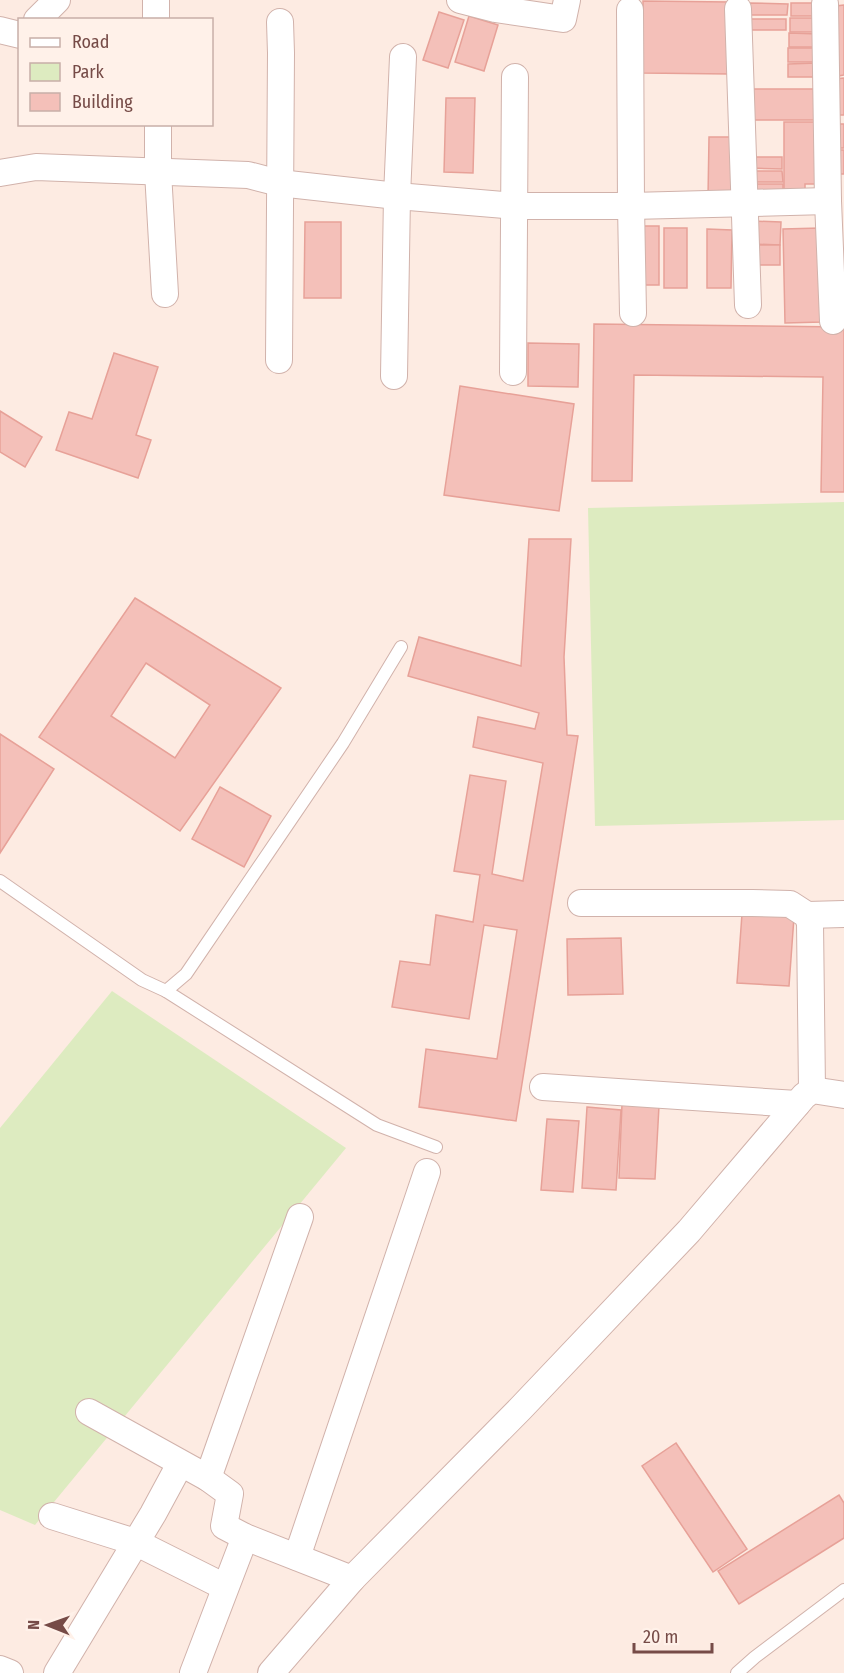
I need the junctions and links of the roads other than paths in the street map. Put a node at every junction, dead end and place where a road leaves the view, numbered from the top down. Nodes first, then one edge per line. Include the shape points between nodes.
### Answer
1 (57, 0) edge
2 (156, 0) edge
3 (460, 0) edge
4 (567, 0) edge
5 (825, 3) dead end
6 (738, 9) dead end
7 (630, 10) dead end
8 (39, 18) edge
9 (156, 18) edge
10 (280, 22) dead end
11 (0, 30) edge
12 (18, 34) edge
13 (403, 57) dead end
14 (515, 77) dead end
15 (158, 126) edge
16 (158, 172) junction
17 (0, 173) edge
18 (279, 183) junction
19 (397, 196) junction
20 (828, 201) junction
21 (745, 203) junction
22 (516, 206) junction
23 (631, 206) junction
24 (165, 294) dead end
25 (748, 305) dead end
26 (633, 313) dead end
27 (833, 321) dead end
28 (279, 360) dead end
29 (513, 372) dead end
30 (394, 376) dead end
31 (401, 647) dead end
32 (2, 885) edge
33 (581, 903) dead end
34 (844, 914) edge
35 (807, 915) junction
36 (166, 991) junction
37 (543, 1087) dead end
38 (844, 1095) edge
39 (804, 1097) junction
40 (436, 1147) dead end
41 (427, 1172) dead end
42 (300, 1217) dead end
43 (89, 1412) dead end
44 (180, 1464) junction
45 (208, 1478) junction
46 (52, 1516) dead end
47 (244, 1537) junction
48 (135, 1542) junction
49 (297, 1557) junction
50 (352, 1579) junction
51 (225, 1587) junction
52 (844, 1590) edge
53 (0, 1669) edge
54 (10, 1673) edge
55 (57, 1673) edge
56 (193, 1673) edge
57 (271, 1673) edge
58 (737, 1673) edge

1 - 8 street
2 - 9 street
3 - 4 street via 563,19
5 - 20 street
6 - 21 street
7 - 23 street
10 - 18 street
11 - 12 street
13 - 19 street
14 - 22 street
15 - 16 street
16 - 17 street via 36,167
16 - 18 street via 248,175
16 - 24 street
18 - 19 street
18 - 28 street
19 - 22 street
19 - 30 street
20 - 21 street
20 - 27 street
21 - 23 street
21 - 25 street
22 - 23 street
22 - 29 street
23 - 26 street
31 - 36 lane via 343,743 193,964
32 - 36 lane via 142,980
33 - 35 street via 790,904
34 - 35 street
35 - 39 street via 810,923
36 - 40 lane via 377,1125
37 - 39 street
38 - 39 street
39 - 50 street via 689,1231
41 - 49 street
42 - 45 street
43 - 44 street
44 - 45 street
44 - 48 street
45 - 47 street via 230,1494 224,1526
46 - 48 street
47 - 49 street
47 - 51 street
48 - 51 street
48 - 55 street
49 - 50 street
50 - 57 street
51 - 56 street
52 - 58 lane
53 - 54 street

